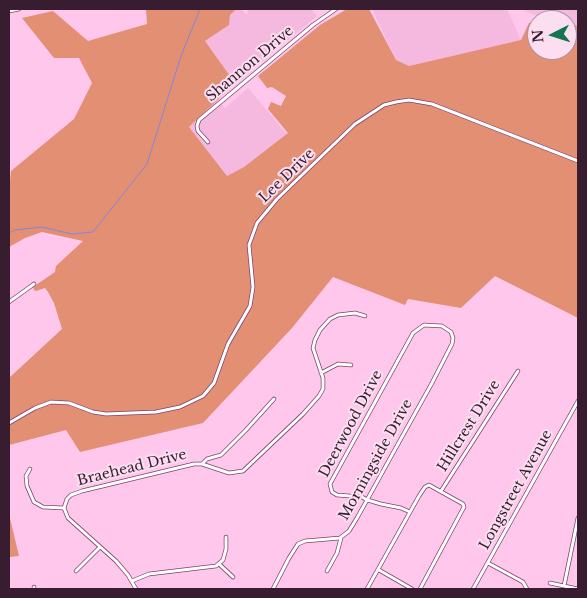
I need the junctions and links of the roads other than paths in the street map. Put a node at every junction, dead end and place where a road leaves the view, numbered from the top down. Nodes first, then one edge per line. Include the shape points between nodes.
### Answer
1 (19, 9) edge
2 (336, 9) edge
3 (9, 10) edge
4 (208, 142) dead end
5 (578, 162) edge
6 (34, 284) dead end
7 (9, 302) edge
8 (365, 316) dead end
9 (450, 331) joint
10 (351, 365) dead end
11 (518, 371) dead end
12 (321, 372) junction
13 (274, 399) dead end
14 (578, 401) edge
15 (9, 423) edge
16 (202, 464) junction
17 (30, 469) dead end
18 (441, 491) junction
19 (367, 500) junction
20 (64, 508) junction
21 (410, 512) junction
22 (578, 518) edge
23 (226, 538) dead end
24 (341, 538) junction
25 (101, 547) junction
26 (488, 563) junction
27 (219, 564) junction
28 (379, 570) junction
29 (76, 571) dead end
30 (327, 571) dead end
31 (233, 577) dead end
32 (132, 581) junction
33 (550, 583) dead end
34 (564, 586) junction
35 (136, 589) edge
36 (273, 589) edge
37 (367, 589) edge
38 (412, 589) edge
39 (420, 589) edge
40 (473, 589) edge
41 (527, 589) edge
42 (578, 589) edge

1 - 3 street
2 - 4 street, Shannon Drive via 200,120 198,131
5 - 15 street, Lee Drive via 432,104 402,101 384,105 356,124 277,198 257,223 249,245 253,287 250,306 228,344 214,383 203,396 180,407 156,412 106,414 69,403 51,402
6 - 7 street
8 - 12 street, Braehead Drive via 353,313 338,315 320,330 313,348
9 - 19 street, Morningside Drive via 453,341 450,350
9 - 19 street, Deerwood Drive via 430,324 415,330 331,481 334,494
10 - 12 street via 340,364
11 - 18 street, Hillcrest Drive
12 - 16 street, Braehead Drive via 323,389 317,400 249,466 229,473
13 - 16 street via 220,455
14 - 26 street, Longstreet Avenue
16 - 20 street, Braehead Drive via 82,491 69,497
17 - 20 street via 26,476 27,486 34,502 43,507
18 - 21 street via 426,486
18 - 39 street, Hillcrest Drive via 464,507
19 - 21 street, Deerwood Drive
19 - 24 street, Morningside Drive via 349,531
20 - 25 street via 70,521
21 - 28 street
22 - 34 street
23 - 27 street via 225,554
24 - 30 street
24 - 36 street, Morningside Drive via 298,544
25 - 29 street
25 - 32 street
26 - 40 street, Longstreet Avenue
26 - 41 street via 523,582
27 - 31 street
27 - 32 street via 210,568 148,574
28 - 37 street
28 - 38 street
32 - 35 street
33 - 34 street
34 - 42 street

